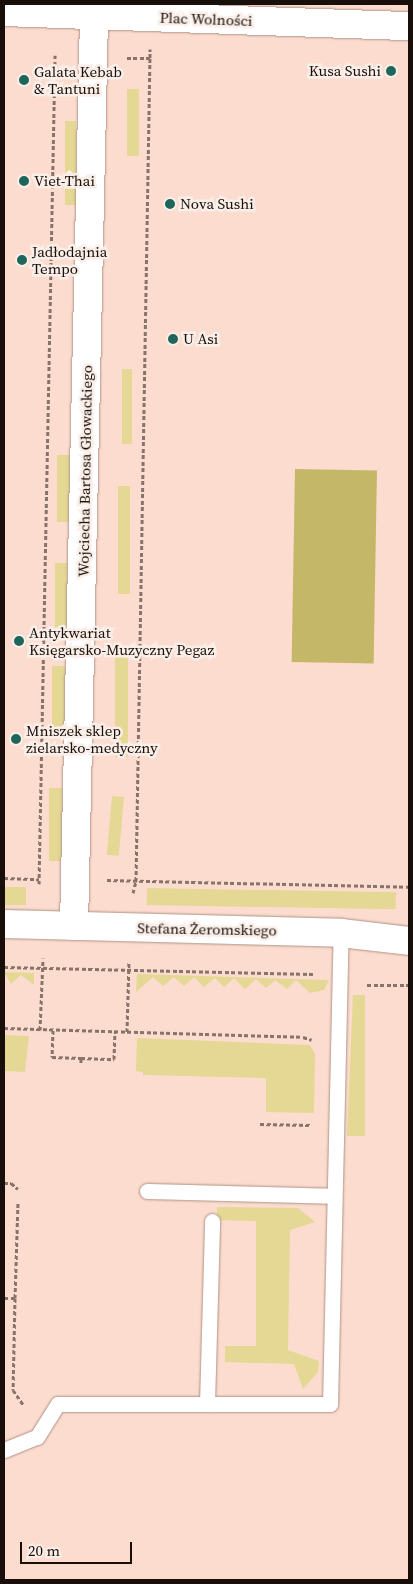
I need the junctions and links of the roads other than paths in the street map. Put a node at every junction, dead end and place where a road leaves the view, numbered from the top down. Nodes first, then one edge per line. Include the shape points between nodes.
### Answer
1 (4, 12) edge
2 (94, 16) junction
3 (409, 26) edge
4 (4, 924) edge
5 (74, 926) junction
6 (341, 933) junction
7 (409, 941) edge
8 (147, 1191) dead end
9 (334, 1196) junction
10 (212, 1220) dead end
11 (207, 1404) junction
12 (4, 1450) edge

1 - 2 street, Plac Wolności
2 - 3 street, Plac Wolności
2 - 5 street, Wojciecha Bartosa Głowackiego
4 - 5 street, Stefana Żeromskiego
5 - 6 street, Stefana Żeromskiego
6 - 7 street, Stefana Żeromskiego
6 - 9 lane
8 - 9 lane
9 - 11 lane via 330,1404
10 - 11 lane
11 - 12 lane via 58,1404 38,1437

